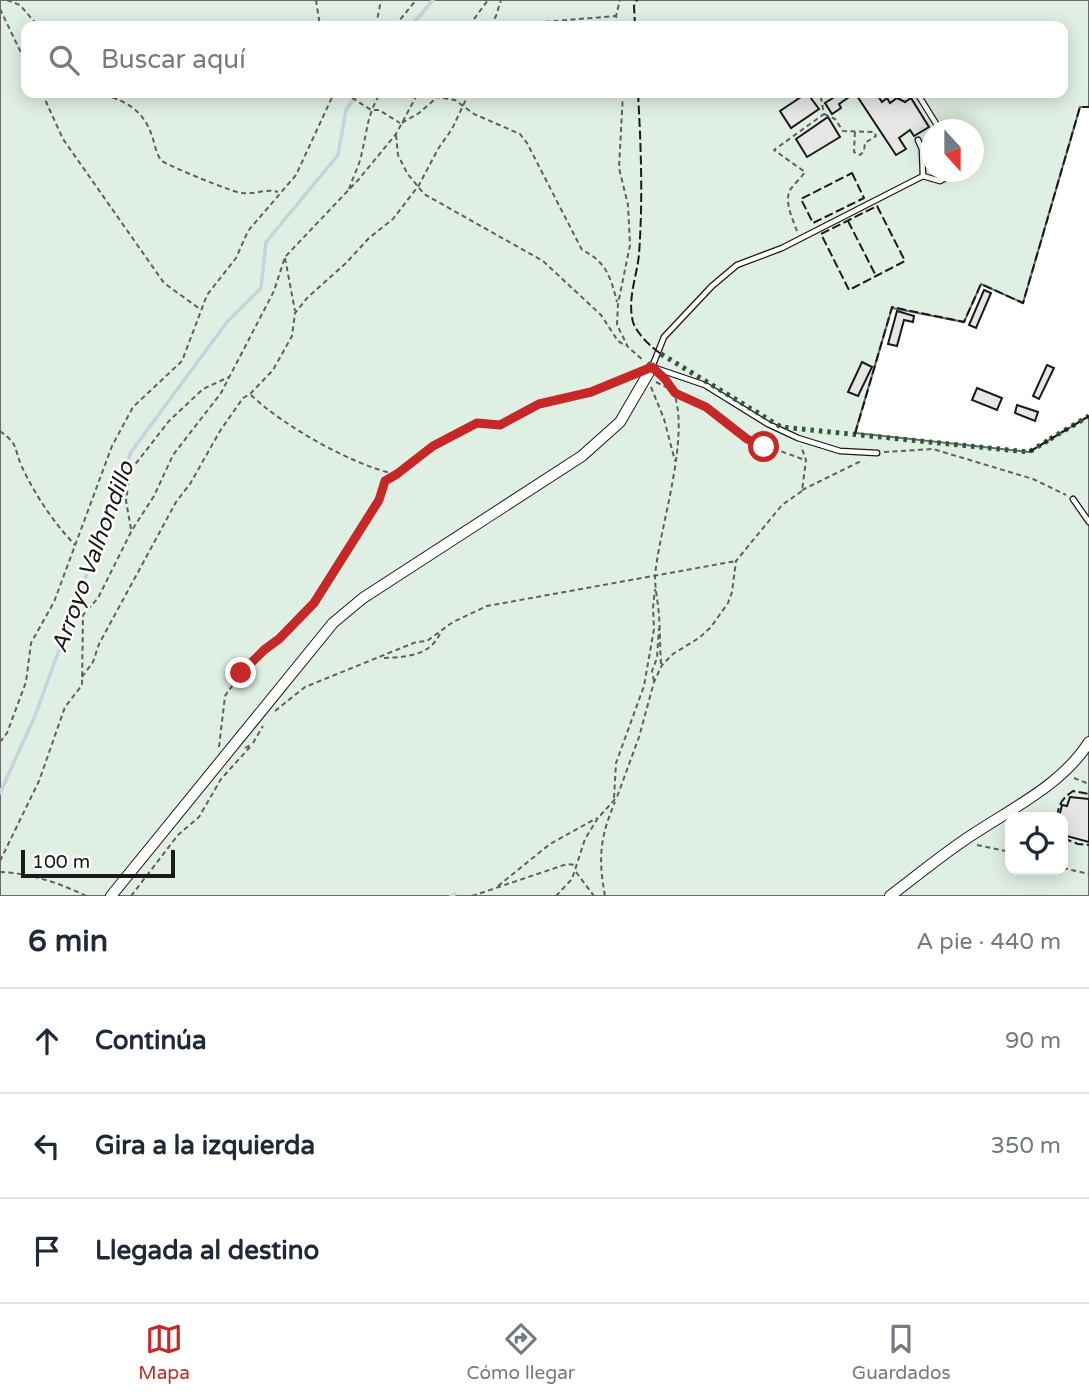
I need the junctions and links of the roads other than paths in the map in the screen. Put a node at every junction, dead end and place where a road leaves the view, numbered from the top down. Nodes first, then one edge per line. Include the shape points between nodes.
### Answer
1 (921, 98) edge
2 (933, 119) edge
3 (918, 140) dead end
4 (921, 147) edge
5 (921, 177) edge
6 (654, 368) junction
7 (877, 453) road end
8 (1073, 499) road end
9 (1089, 522) edge
10 (1089, 742) edge
11 (111, 896) edge
12 (890, 896) edge

1 - 2 lane
3 - 4 lane
5 - 6 lane via 737,265 664,337
6 - 7 lane via 705,385 798,438 839,451
6 - 11 street via 620,422 582,456 363,598 333,623
8 - 9 lane
10 - 12 street via 1063,774

